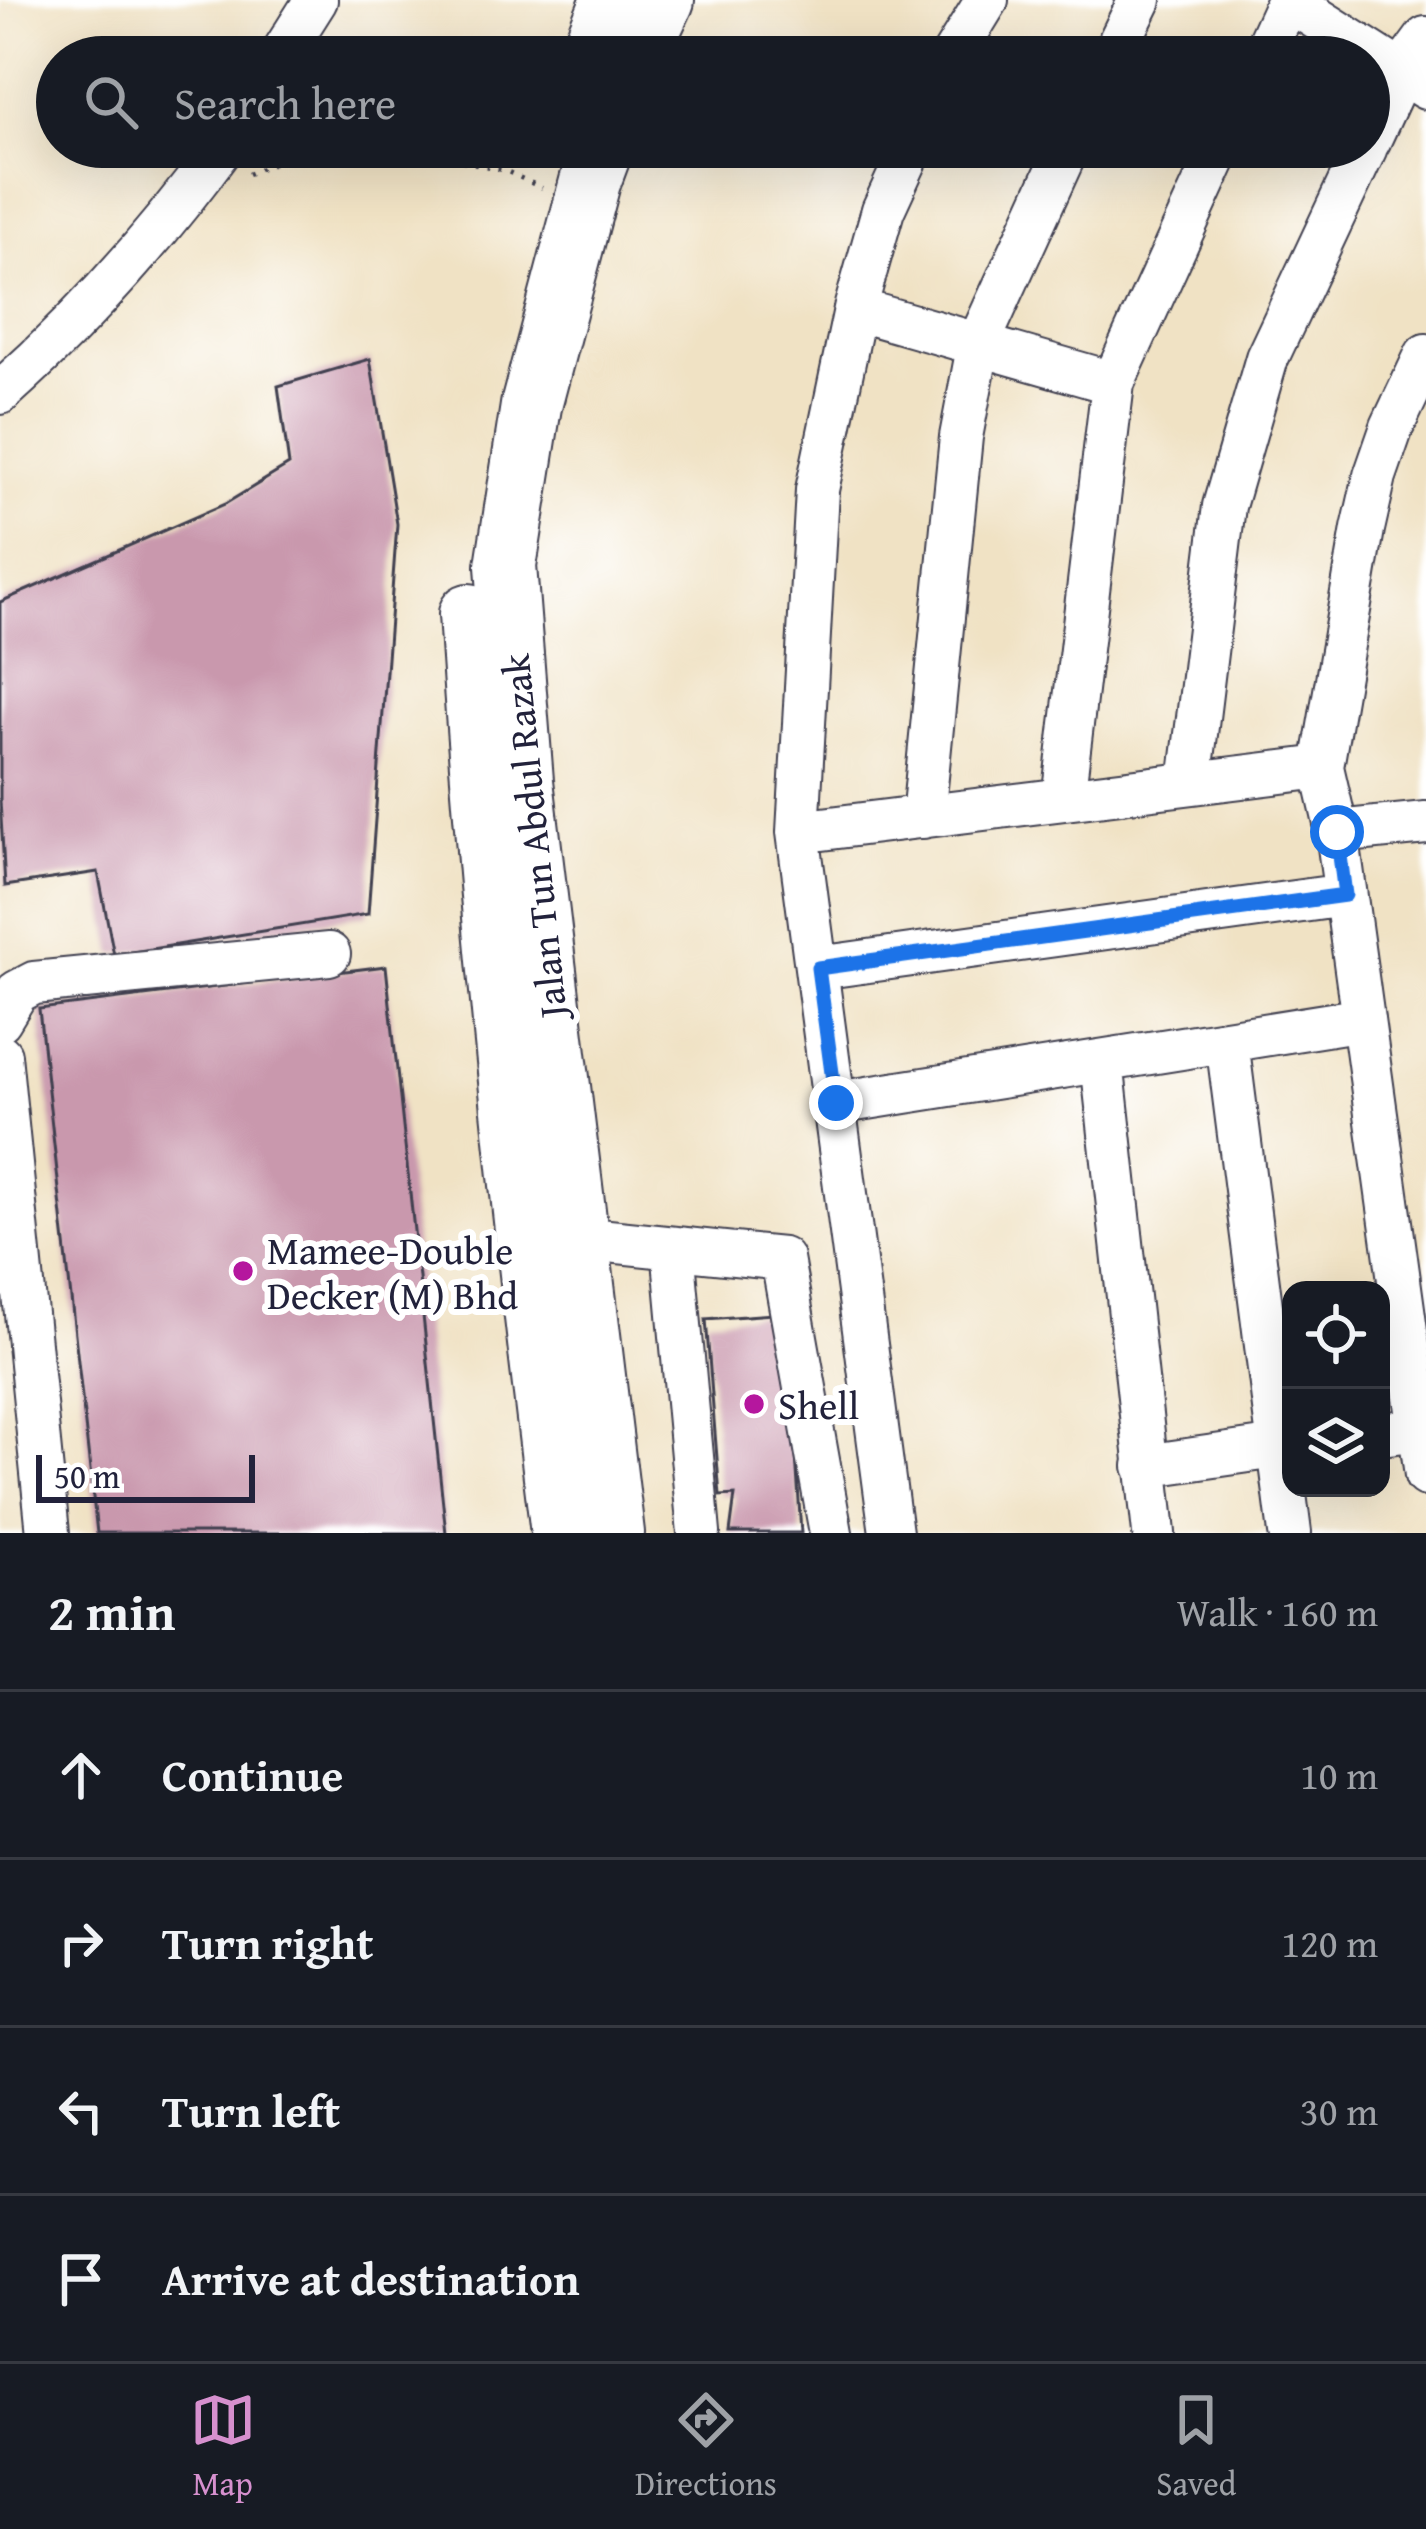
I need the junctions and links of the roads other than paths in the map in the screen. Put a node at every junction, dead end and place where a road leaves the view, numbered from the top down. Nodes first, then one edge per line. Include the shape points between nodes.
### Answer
1 (316, 0) edge
2 (612, 0) edge
3 (664, 0) edge
4 (987, 0) edge
5 (1140, 0) edge
6 (1288, 0) edge
7 (293, 36) edge
8 (597, 36) edge
9 (647, 36) edge
10 (965, 36) edge
11 (1122, 36) edge
12 (1272, 36) edge
13 (1345, 36) edge
14 (1426, 38) edge
15 (1414, 80) edge
16 (1390, 113) edge
17 (225, 168) edge
18 (595, 168) edge
19 (902, 168) edge
20 (1058, 168) edge
21 (1211, 168) edge
22 (1357, 168) edge
23 (554, 169) edge
24 (855, 309) junction
25 (979, 342) junction
26 (1426, 356) edge
27 (1113, 382) junction
28 (0, 393) edge
29 (1322, 767) junction
30 (1190, 783) junction
31 (1063, 799) junction
32 (923, 817) junction
33 (1426, 823) edge
34 (798, 832) junction
35 (1337, 832) junction
36 (1345, 895) junction
37 (329, 954) dead end
38 (818, 968) junction
39 (1363, 1019) junction
40 (0, 1020) edge
41 (1227, 1041) junction
42 (0, 1055) edge
43 (1102, 1061) junction
44 (836, 1103) junction
45 (579, 1238) junction
46 (673, 1248) junction
47 (1282, 1425) edge
48 (1400, 1431) edge
49 (1282, 1446) edge
50 (1145, 1466) junction
51 (1426, 1475) edge
52 (1288, 1497) edge
53 (48, 1533) edge
54 (561, 1533) edge
55 (614, 1533) edge
56 (699, 1533) edge
57 (831, 1533) edge
58 (891, 1533) edge
59 (1154, 1533) edge
60 (1290, 1533) edge

1 - 7 street
2 - 8 highway
3 - 9 highway
4 - 10 street
5 - 11 street
6 - 12 street
6 - 13 street
14 - 15 street
15 - 16 street
17 - 28 street
18 - 45 highway, Jalan Tun Abdul Razak via 531,406 506,566 523,781
19 - 24 street
20 - 25 street
21 - 27 street
22 - 30 street via 1268,358 1230,484
23 - 54 highway, Jalan Tun Abdul Razak via 493,399 466,569 489,875
24 - 25 street
24 - 34 street via 817,490
25 - 27 street
25 - 32 street
26 - 29 street via 1375,476
27 - 31 street
29 - 30 street
29 - 35 street
30 - 31 street
31 - 32 street
32 - 34 street
33 - 35 street
34 - 38 street
35 - 36 street
36 - 38 street
36 - 39 street
37 - 40 street via 34,982 17,992
38 - 44 street
39 - 41 street
39 - 48 street
41 - 43 street
41 - 47 street
42 - 53 street
43 - 44 street
43 - 50 street
44 - 58 street
45 - 46 street
45 - 55 highway, Jalan Tun Abdul Razak
46 - 56 street
46 - 57 street via 782,1258
48 - 51 street
49 - 50 street
50 - 59 street
52 - 60 street

